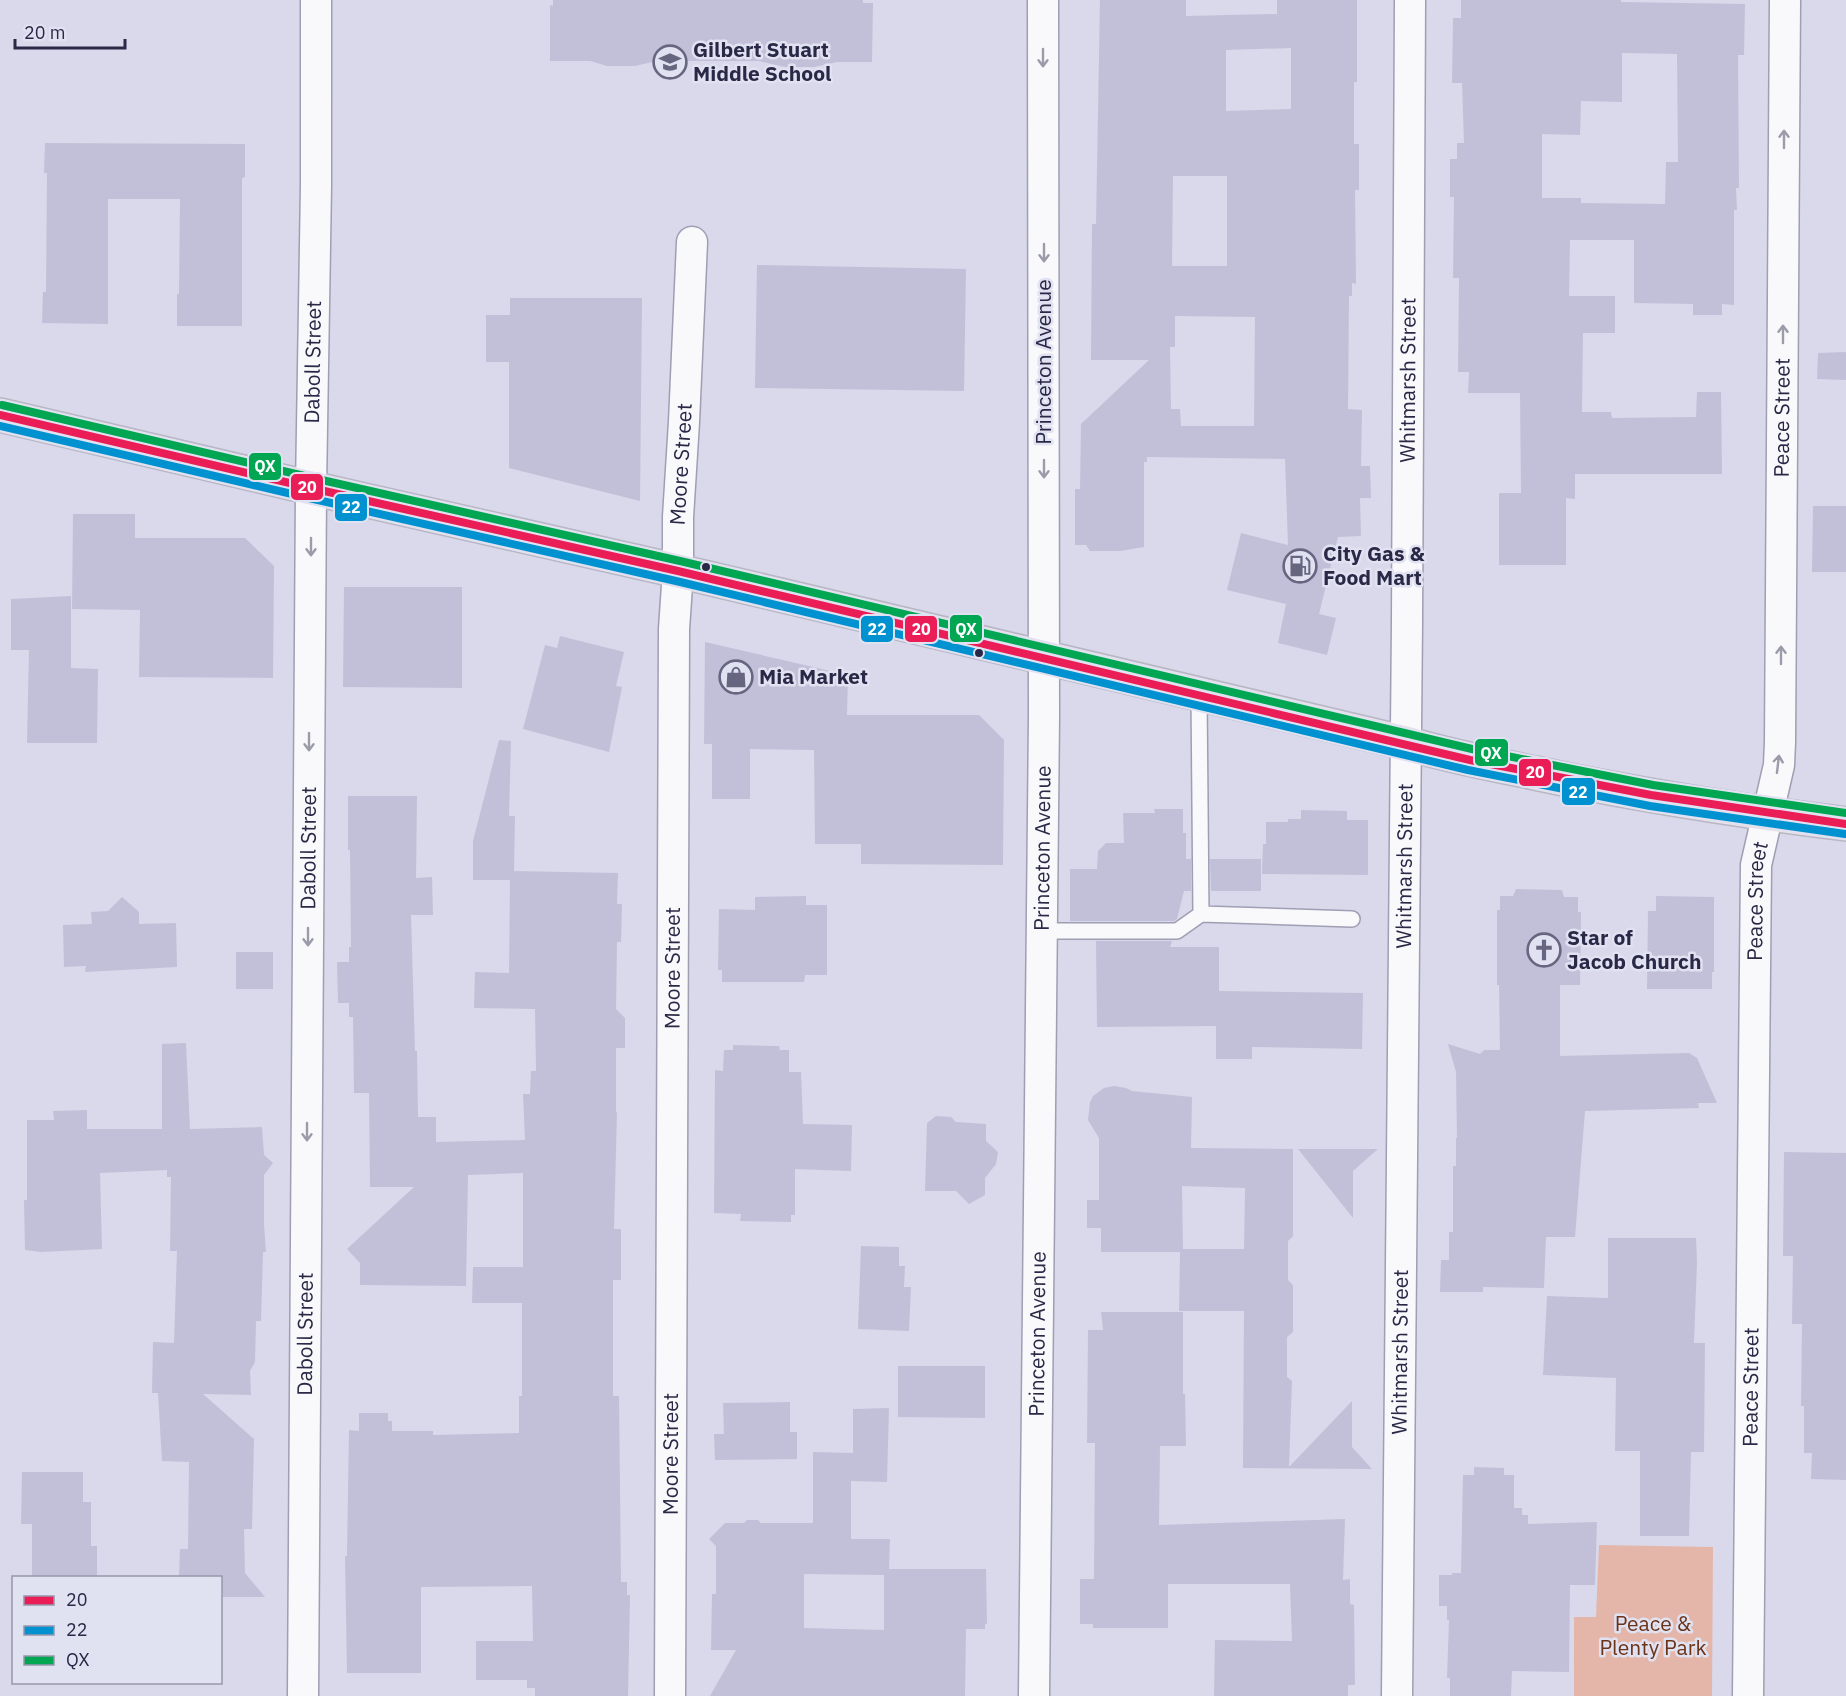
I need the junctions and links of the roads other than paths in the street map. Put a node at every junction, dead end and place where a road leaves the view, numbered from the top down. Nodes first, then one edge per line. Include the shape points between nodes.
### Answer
1 (316, 0) edge
2 (1043, 0) edge
3 (1410, 0) edge
4 (1785, 0) edge
5 (692, 242) dead end
6 (0, 415) edge
7 (311, 488) junction
8 (678, 571) junction
9 (1045, 659) junction
10 (1199, 695) junction
11 (1406, 743) junction
12 (1768, 814) junction
13 (1846, 824) edge
14 (1201, 914) junction
15 (1352, 919) dead end
16 (1042, 931) junction
17 (303, 1696) edge
18 (670, 1696) edge
19 (1034, 1696) edge
20 (1397, 1696) edge
21 (1748, 1696) edge

1 - 7 street, Daboll Street
2 -> 9 street, Princeton Avenue
3 - 11 street, Whitmarsh Street
12 -> 4 street, Peace Street via 1780,742
5 - 8 street, Moore Street
6 - 7 main road
7 - 8 main road
7 -> 17 street, Daboll Street
8 - 9 main road
8 - 18 street, Moore Street via 674,629
9 - 10 main road
9 - 16 street, Princeton Avenue
10 - 11 main road
10 - 14 lane
11 - 12 main road via 1582,783
11 - 20 street, Whitmarsh Street
12 - 13 main road
12 - 21 street, Peace Street via 1756,865
14 - 15 lane
14 - 16 lane via 1177,931
16 - 19 street, Princeton Avenue

